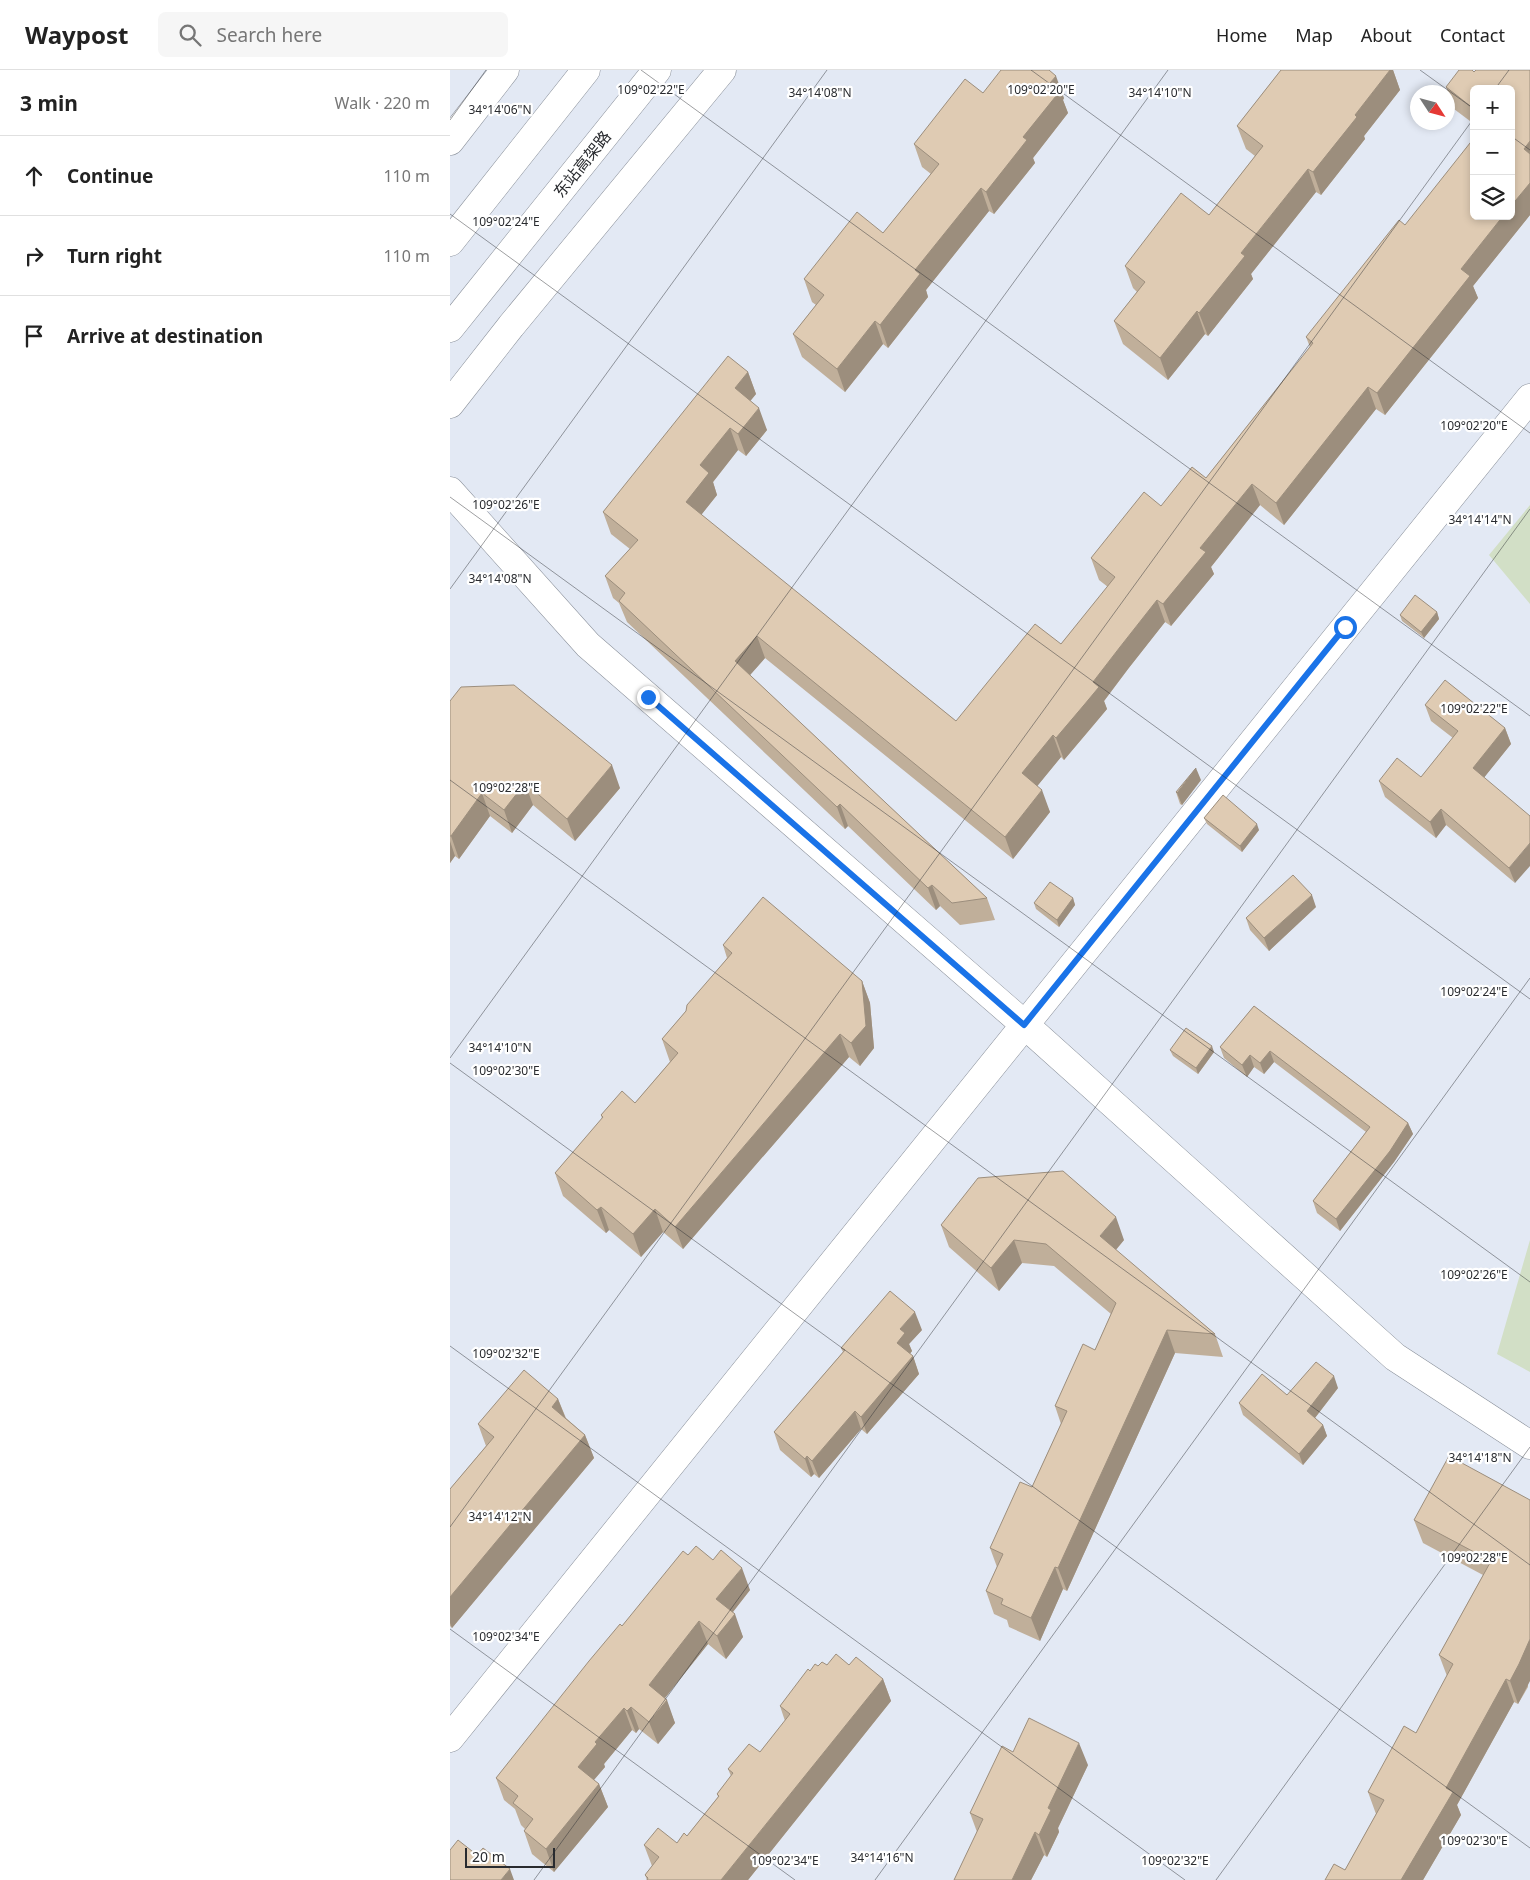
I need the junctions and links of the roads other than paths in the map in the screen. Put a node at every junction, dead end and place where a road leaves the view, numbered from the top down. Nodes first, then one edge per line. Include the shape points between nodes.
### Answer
1 (504, 70) edge
2 (586, 70) edge
3 (657, 70) edge
4 (722, 70) edge
5 (450, 141) edge
6 (450, 242) edge
7 (450, 328) edge
8 (1530, 398) edge
9 (450, 404) edge
10 (450, 491) edge
11 (1024, 1025) junction
12 (1530, 1445) edge
13 (450, 1738) edge

1 - 5 street
2 - 6 street
3 - 7 street, 东站高架路
4 - 9 street via 510,326
8 - 11 street
10 - 11 street via 588,645
11 - 12 street via 1395,1357
11 - 13 street

